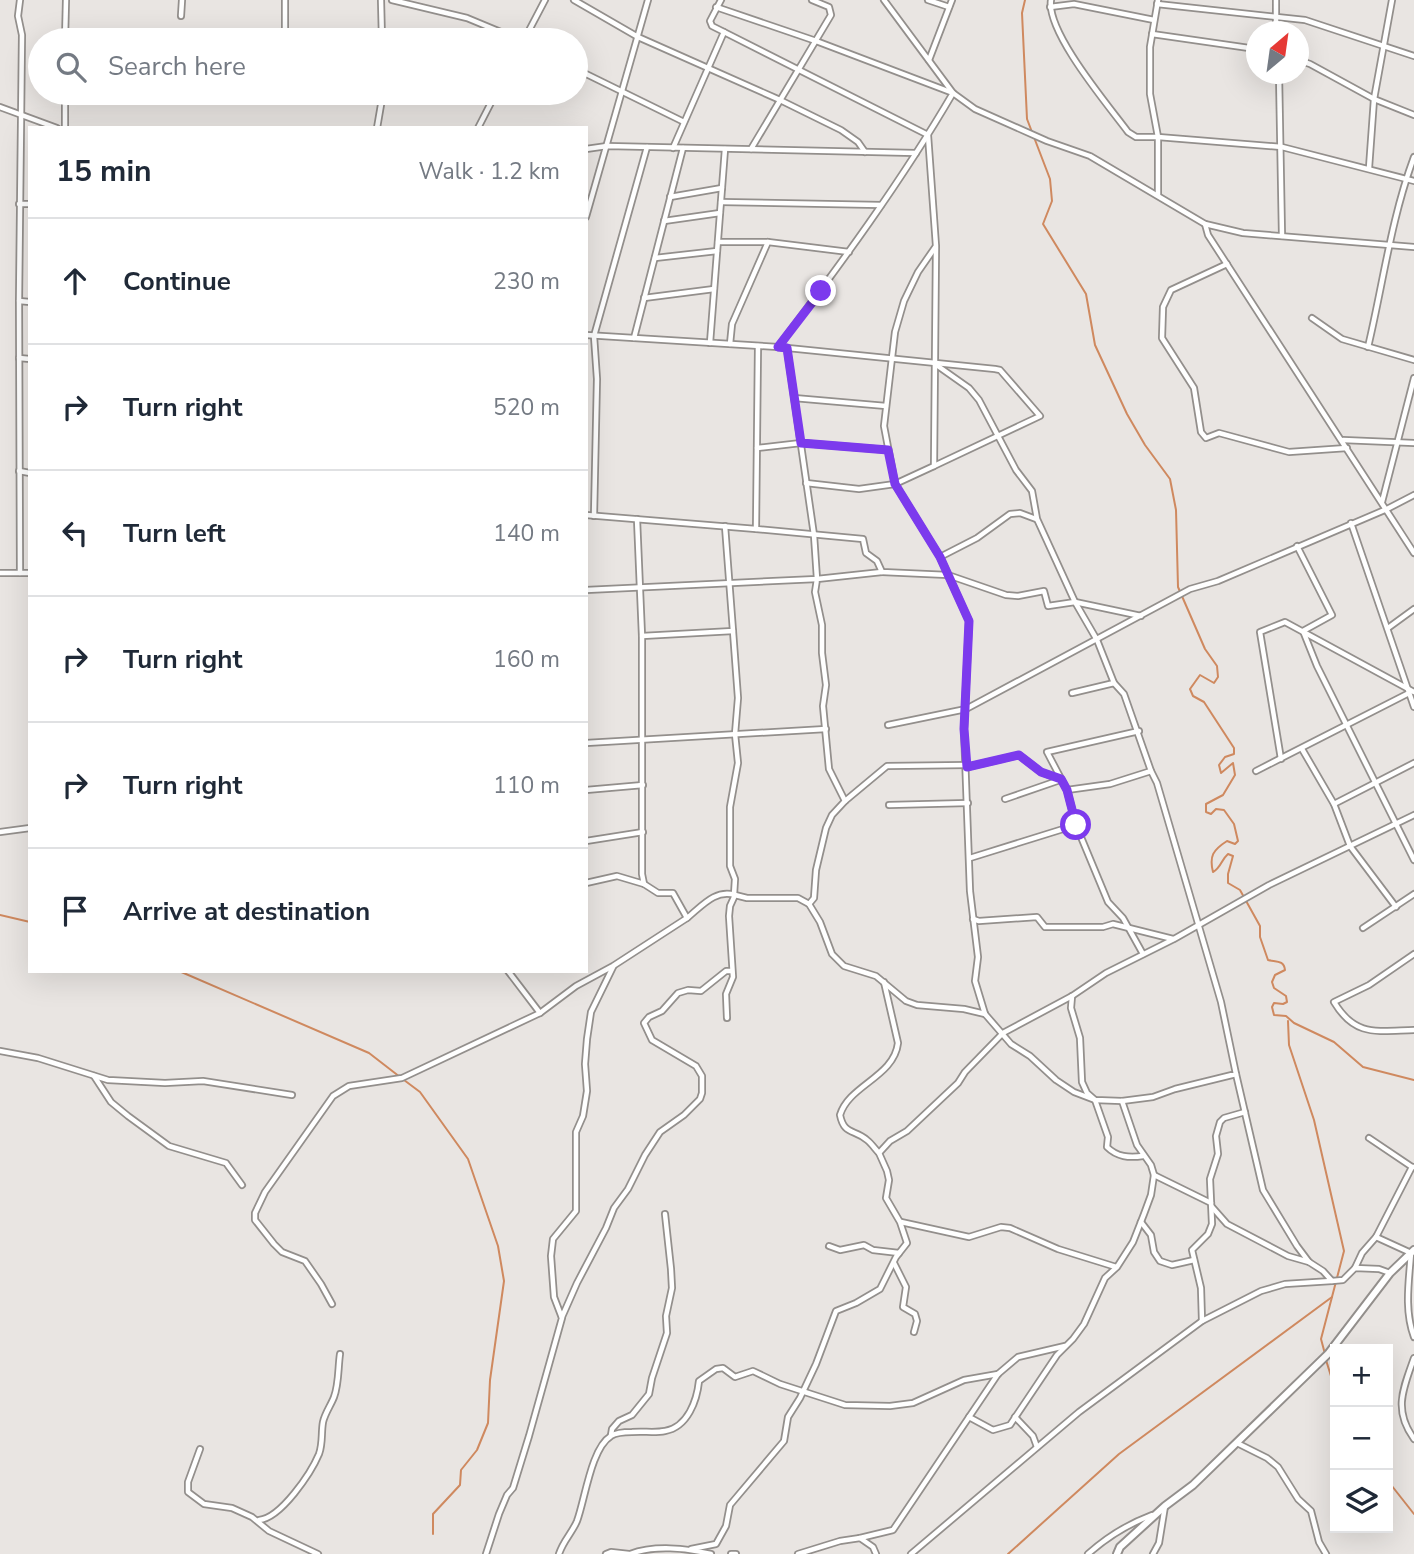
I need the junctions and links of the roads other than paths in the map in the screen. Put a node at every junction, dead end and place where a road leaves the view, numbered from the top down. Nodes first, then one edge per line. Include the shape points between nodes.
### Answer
1 (20, 0) edge
2 (66, 0) edge
3 (182, 0) edge
4 (285, 0) edge
5 (374, 0) edge
6 (393, 0) edge
7 (545, 0) edge
8 (574, 0) edge
9 (648, 0) edge
10 (721, 0) edge
11 (812, 0) edge
12 (884, 0) edge
13 (928, 0) edge
14 (951, 0) edge
15 (1051, 0) edge
16 (1276, 0) edge
17 (1392, 0) edge
18 (381, 2) edge
19 (1158, 2) edge
20 (716, 7) junction
21 (949, 7) junction
22 (1050, 7) junction
23 (1274, 15) junction
24 (181, 16) dead end
25 (1154, 20) junction
26 (1275, 21) edge
27 (65, 28) edge
28 (285, 28) edge
29 (382, 28) edge
30 (492, 28) edge
31 (529, 28) edge
32 (724, 32) junction
33 (1152, 34) junction
34 (638, 37) junction
35 (816, 41) junction
36 (1384, 45) junction
37 (1246, 48) edge
38 (1414, 56) edge
39 (929, 60) junction
40 (1309, 64) edge
41 (708, 67) junction
42 (798, 71) junction
43 (588, 75) edge
44 (1279, 84) edge
45 (623, 92) junction
46 (953, 93) junction
47 (1374, 99) junction
48 (780, 100) junction
49 (65, 105) edge
50 (381, 105) edge
51 (490, 105) edge
52 (0, 107) edge
53 (20, 114) junction
54 (1414, 115) edge
55 (684, 122) junction
56 (52, 126) edge
57 (65, 126) edge
58 (377, 126) edge
59 (479, 126) edge
60 (928, 135) junction
61 (1158, 136) junction
62 (607, 146) junction
63 (647, 147) junction
64 (1282, 147) junction
65 (673, 148) junction
66 (683, 148) junction
67 (588, 149) edge
68 (725, 149) junction
69 (750, 150) junction
70 (865, 152) junction
71 (916, 153) junction
72 (1414, 158) edge
73 (1369, 168) junction
74 (1406, 178) junction
75 (1414, 181) edge
76 (722, 188) junction
77 (589, 195) edge
78 (1158, 196) junction
79 (670, 197) junction
80 (721, 202) junction
81 (19, 204) junction
82 (28, 204) edge
83 (881, 205) junction
84 (720, 213) junction
85 (664, 221) junction
86 (1205, 224) junction
87 (1282, 236) junction
88 (718, 242) junction
89 (768, 242) junction
90 (1389, 244) junction
91 (936, 246) junction
92 (1414, 247) edge
93 (717, 251) junction
94 (850, 252) junction
95 (654, 258) junction
96 (1227, 264) junction
97 (714, 289) junction
98 (644, 298) junction
99 (19, 301) junction
100 (28, 302) edge
101 (1312, 318) dead end
102 (588, 335) edge
103 (594, 336) junction
104 (634, 338) junction
105 (710, 343) junction
106 (730, 344) junction
107 (758, 346) junction
108 (778, 347) junction
109 (1368, 347) junction
110 (787, 348) junction
111 (19, 358) junction
112 (890, 358) junction
113 (28, 359) edge
114 (1414, 360) edge
115 (935, 364) junction
116 (1414, 378) edge
117 (794, 398) junction
118 (886, 406) junction
119 (999, 435) junction
120 (1342, 440) junction
121 (1398, 442) junction
122 (801, 443) junction
123 (1414, 443) edge
124 (757, 448) junction
125 (1347, 448) junction
126 (888, 450) junction
127 (934, 466) junction
128 (19, 471) junction
129 (28, 472) edge
130 (806, 484) junction
131 (895, 484) junction
132 (1414, 495) edge
133 (1382, 502) junction
134 (1387, 509) junction
135 (588, 515) edge
136 (594, 516) junction
137 (637, 519) junction
138 (1037, 519) junction
139 (1351, 523) junction
140 (725, 526) junction
141 (755, 529) junction
142 (814, 535) junction
143 (1297, 546) junction
144 (1414, 553) edge
145 (940, 557) junction
146 (883, 572) junction
147 (0, 573) edge
148 (20, 573) junction
149 (28, 573) edge
150 (948, 575) junction
151 (817, 579) junction
152 (729, 583) junction
153 (640, 586) junction
154 (588, 590) edge
155 (1075, 602) junction
156 (1414, 609) edge
157 (1141, 616) junction
158 (1388, 628) junction
159 (733, 631) junction
160 (1303, 631) junction
161 (642, 636) junction
162 (1097, 640) junction
163 (1114, 683) junction
164 (1410, 691) edge
165 (1072, 693) dead end
166 (1414, 707) edge
167 (966, 709) junction
168 (888, 724) dead end
169 (1345, 724) junction
170 (826, 729) junction
171 (1139, 731) junction
172 (735, 734) junction
173 (643, 740) junction
174 (588, 743) edge
175 (1302, 749) junction
176 (1281, 759) junction
177 (1414, 763) edge
178 (967, 766) junction
179 (1151, 771) junction
180 (1256, 771) dead end
181 (1061, 779) junction
182 (1375, 783) junction
183 (643, 785) junction
184 (588, 790) edge
185 (1067, 790) junction
186 (1005, 799) dead end
187 (845, 801) junction
188 (968, 803) junction
189 (1334, 804) junction
190 (889, 805) dead end
191 (1414, 815) edge
192 (1396, 823) junction
193 (1076, 825) junction
194 (28, 828) edge
195 (0, 832) edge
196 (643, 832) junction
197 (588, 841) edge
198 (1350, 846) junction
199 (970, 858) junction
200 (1414, 860) edge
201 (588, 883) edge
202 (644, 884) junction
203 (1414, 894) edge
204 (734, 895) junction
205 (809, 904) junction
206 (1396, 906) junction
207 (687, 918) junction
208 (973, 919) junction
209 (1197, 926) junction
210 (1128, 928) junction
211 (1363, 928) dead end
212 (1174, 939) junction
213 (1143, 954) junction
214 (1414, 954) edge
215 (613, 966) junction
216 (732, 971) junction
217 (510, 973) edge
218 (884, 981) junction
219 (1072, 996) junction
220 (540, 1013) junction
221 (985, 1014) junction
222 (727, 1018) dead end
223 (1414, 1030) edge
224 (1003, 1033) junction
225 (0, 1051) edge
226 (1236, 1074) junction
227 (93, 1076) junction
228 (292, 1095) dead end
229 (1095, 1100) junction
230 (1122, 1101) junction
231 (1245, 1112) junction
232 (1369, 1138) dead end
233 (879, 1153) junction
234 (1143, 1156) junction
235 (1413, 1168) edge
236 (1154, 1175) junction
237 (242, 1185) dead end
238 (1211, 1205) junction
239 (665, 1214) dead end
240 (901, 1222) junction
241 (1140, 1222) junction
242 (1376, 1237) junction
243 (829, 1246) dead end
244 (1413, 1252) edge
245 (899, 1253) junction
246 (1194, 1260) junction
247 (894, 1262) junction
248 (1309, 1262) junction
249 (1117, 1267) junction
250 (1355, 1268) junction
251 (1390, 1273) junction
252 (1332, 1281) junction
253 (332, 1304) dead end
254 (562, 1318) junction
255 (1202, 1321) junction
256 (914, 1332) dead end
257 (1414, 1336) edge
258 (1066, 1346) junction
259 (340, 1354) dead end
260 (1414, 1359) edge
261 (998, 1374) junction
262 (804, 1390) junction
263 (970, 1417) junction
264 (1015, 1418) junction
265 (611, 1436) junction
266 (1414, 1439) edge
267 (1236, 1443) junction
268 (1037, 1447) junction
269 (200, 1449) dead end
270 (1165, 1506) junction
271 (1157, 1513) junction
272 (259, 1520) junction
273 (860, 1538) junction
274 (691, 1549) junction
275 (318, 1554) edge
276 (486, 1554) edge
277 (559, 1554) edge
278 (606, 1554) edge
279 (629, 1554) edge
280 (711, 1554) edge
281 (731, 1554) edge
282 (736, 1554) edge
283 (798, 1554) edge
284 (876, 1554) edge
285 (911, 1554) edge
286 (1088, 1554) edge
287 (1117, 1554) edge
288 (1153, 1554) edge
289 (1326, 1554) edge

1 - 53 street
2 - 27 street
3 - 24 street
4 - 28 street
5 - 18 street
6 - 30 street
7 - 31 street
8 - 34 street
9 - 34 street
10 - 20 street
11 - 35 street via 831,10
12 - 39 street
13 - 21 street
14 - 21 street
15 - 22 street
16 - 23 street
17 - 36 street
18 - 29 street
19 - 23 street
19 - 25 street
20 - 32 street via 710,21
20 - 35 street
21 - 39 street
22 - 25 street via 1074,4
22 - 61 street via 1066,47 1128,132 1136,137
23 - 26 street
23 - 36 street
25 - 33 street
32 - 41 street
32 - 42 street
33 - 37 street
33 - 61 street via 1150,94
34 - 41 street
34 - 45 street
35 - 42 street
35 - 46 street
36 - 38 street
36 - 47 street
39 - 46 street
40 - 47 street
41 - 48 street
41 - 55 street
42 - 48 street
42 - 60 street
43 - 45 street
44 - 64 street
45 - 55 street
45 - 62 street
46 - 60 street
46 - 78 street via 1018,129 1090,156
47 - 54 street
47 - 73 street
48 - 69 street
48 - 70 street via 841,130
49 - 57 street
50 - 58 street
51 - 59 street
52 - 53 street
53 - 56 street
53 - 81 street
55 - 65 street
60 - 71 street
60 - 91 street
61 - 64 street
61 - 78 street
62 - 63 street
62 - 67 street
62 - 77 street
63 - 65 street
63 - 103 street
64 - 73 street
64 - 87 street
65 - 66 street
66 - 68 street
66 - 79 street
68 - 69 street
68 - 76 street
69 - 70 street
70 - 71 street
71 - 83 street
72 - 74 street
73 - 74 street
74 - 75 street
74 - 90 street
76 - 79 street
76 - 80 street
78 - 86 street
79 - 85 street
80 - 83 street
80 - 84 street
81 - 82 street
81 - 99 street
83 - 94 street
84 - 85 street
84 - 88 street
85 - 95 street
86 - 87 street
86 - 96 street
87 - 90 street
88 - 89 street
88 - 93 street
89 - 94 street
89 - 106 street via 732,324
90 - 92 street
90 - 109 street
91 - 112 street via 904,301
91 - 115 street
93 - 95 street
93 - 97 street
94 - 108 street
95 - 98 street
96 - 120 street
96 - 125 street via 1171,290 1163,307 1162,338 1194,388 1201,432 1206,438 1219,433 1289,452
97 - 98 street
97 - 105 street
98 - 104 street
99 - 100 street
99 - 111 street
101 - 109 street via 1342,339
102 - 103 street
103 - 104 street
103 - 136 street
104 - 105 street
105 - 106 street
106 - 107 street
107 - 108 street
107 - 124 street
108 - 110 street
109 - 114 street
110 - 112 street
110 - 117 street
111 - 113 street
111 - 128 street
112 - 115 street
112 - 118 street
115 - 119 street via 969,388
115 - 119 street via 1000,370 1040,416
115 - 127 street
116 - 121 street
117 - 118 street
117 - 122 street
118 - 126 street
119 - 127 street
119 - 138 street via 1032,491
120 - 121 street
120 - 125 street
121 - 123 street
121 - 133 street
122 - 124 street
122 - 126 street
122 - 130 street
124 - 141 street
125 - 133 street
126 - 131 street
127 - 131 street
128 - 129 street
128 - 148 street
130 - 131 street via 859,489
130 - 142 street
131 - 145 street
132 - 134 street
133 - 134 street
134 - 139 street
134 - 144 street
135 - 136 street
136 - 137 street
137 - 140 street
137 - 153 street
138 - 145 street via 1010,514
138 - 155 street
139 - 143 street
139 - 158 street
140 - 141 street
140 - 152 street
141 - 142 street
142 - 146 street via 863,539 866,553
142 - 151 street
143 - 157 street via 1190,589
143 - 160 street via 1332,615
145 - 150 street
146 - 150 street
146 - 151 street
147 - 148 street
148 - 149 street
150 - 155 street via 1006,595 1044,591 1048,606
150 - 167 street via 969,621
151 - 152 street
151 - 170 street
152 - 153 street
152 - 159 street
153 - 154 street
153 - 161 street
155 - 157 street
155 - 162 street
156 - 158 street
157 - 162 street
158 - 164 street
159 - 161 street
159 - 172 street via 738,698
160 - 164 street
160 - 169 street
160 - 176 street via 1286,622 1261,632
161 - 173 street
162 - 163 street
162 - 167 street
163 - 165 street
163 - 171 street via 1125,694
164 - 166 street
164 - 169 street
167 - 168 street
167 - 178 street
169 - 175 street
169 - 182 street
170 - 172 street
170 - 187 street via 829,769
171 - 179 street
171 - 181 street via 1047,752
172 - 173 street
172 - 204 street via 738,763 730,807
173 - 174 street
173 - 183 street
175 - 176 street
175 - 189 street
176 - 180 street
177 - 182 street
178 - 181 street via 1019,755 1041,772
178 - 187 street via 887,766
178 - 188 street
179 - 185 street via 1110,784
179 - 209 street
181 - 185 street
181 - 186 street
182 - 189 street
182 - 192 street
183 - 184 street
183 - 196 street
185 - 193 street
187 - 205 street via 826,828 814,898
188 - 190 street
188 - 199 street
189 - 198 street
191 - 192 street
192 - 198 street
192 - 200 street
193 - 199 street
193 - 210 street via 1108,902
194 - 195 street
196 - 197 street
196 - 202 street
198 - 206 street
198 - 209 street
199 - 208 street
201 - 202 street via 617,876
202 - 207 street via 658,893 673,893
203 - 206 street
204 - 205 street via 798,898
204 - 207 street via 716,895
204 - 216 street via 729,916
205 - 218 street via 837,961
206 - 211 street
207 - 215 street
208 - 210 street via 1037,917 1050,927 1113,924
208 - 221 street via 978,957 975,981
209 - 212 street
209 - 226 street
210 - 212 street
210 - 213 street
212 - 213 street
213 - 219 street
214 - 223 street via 1334,1002 1345,1019 1363,1029
215 - 220 street
215 - 254 street via 591,1012 587,1091 576,1132 576,1211 553,1239 554,1297
216 - 222 street via 726,993
216 - 254 street via 701,991 678,993 644,1023 652,1040 696,1066 702,1076 702,1093 684,1115 660,1132 645,1155 614,1208
217 - 220 street
218 - 221 street via 917,1005
218 - 233 street via 897,1050 885,1067 848,1099 840,1115 848,1131 865,1138
219 - 224 street
219 - 229 street via 1082,1082
220 - 253 street via 402,1078 349,1086 333,1096 255,1213 255,1220 282,1252 305,1261
221 - 224 street
224 - 229 street via 1056,1080
224 - 233 street via 958,1083
225 - 227 street
226 - 230 street via 1163,1095
226 - 231 street
227 - 228 street via 124,1082 203,1081
227 - 237 street via 128,1116 169,1146 226,1163
229 - 230 street
229 - 234 street via 1107,1147 1115,1154
230 - 234 street
231 - 238 street via 1220,1122 1218,1154 1210,1179
231 - 248 street via 1263,1190
232 - 235 street
233 - 240 street via 889,1180 886,1198
234 - 236 street
235 - 242 street
236 - 238 street
236 - 241 street via 1152,1195
238 - 246 street via 1212,1224 1192,1250
238 - 248 street via 1227,1224
239 - 265 street via 672,1288 667,1333 649,1394 632,1415 619,1421
240 - 245 street via 907,1243
240 - 249 street via 970,1237 1010,1228
241 - 246 street via 1151,1235 1160,1261 1172,1265
241 - 249 street
242 - 244 street
242 - 250 street
243 - 245 street via 840,1250 864,1245
244 - 251 street
244 - 257 street via 1408,1307
245 - 247 street
246 - 255 street
247 - 256 street via 906,1287 903,1307 915,1314
247 - 262 street via 880,1289 836,1311
248 - 252 street
249 - 258 street via 1105,1278 1084,1324
250 - 251 street
250 - 252 street via 1343,1280
251 - 267 street via 1328,1354
252 - 255 street via 1273,1287
254 - 276 street via 513,1488
255 - 268 street
258 - 261 street via 1018,1357
258 - 264 street
259 - 272 street via 336,1391 323,1422 319,1453 288,1500 269,1519
260 - 266 street via 1400,1410
261 - 262 street via 964,1380 913,1403 890,1406 845,1405
261 - 263 street
262 - 265 street via 780,1384 760,1372 735,1377 723,1368 716,1369 699,1381 697,1398 680,1426
262 - 274 street via 788,1417 784,1441 730,1505 716,1544
263 - 264 street via 993,1430 1010,1425
263 - 273 street via 892,1530
264 - 268 street
265 - 277 street via 602,1444 577,1522
267 - 270 street
267 - 289 street via 1278,1467 1311,1511
268 - 285 street
269 - 272 street via 188,1492 204,1504 232,1508
270 - 271 street
270 - 288 street
271 - 286 street via 1106,1538
271 - 287 street
272 - 275 street via 270,1531
273 - 283 street
273 - 284 street
274 - 279 street
274 - 280 street
278 - 279 street
281 - 282 street

